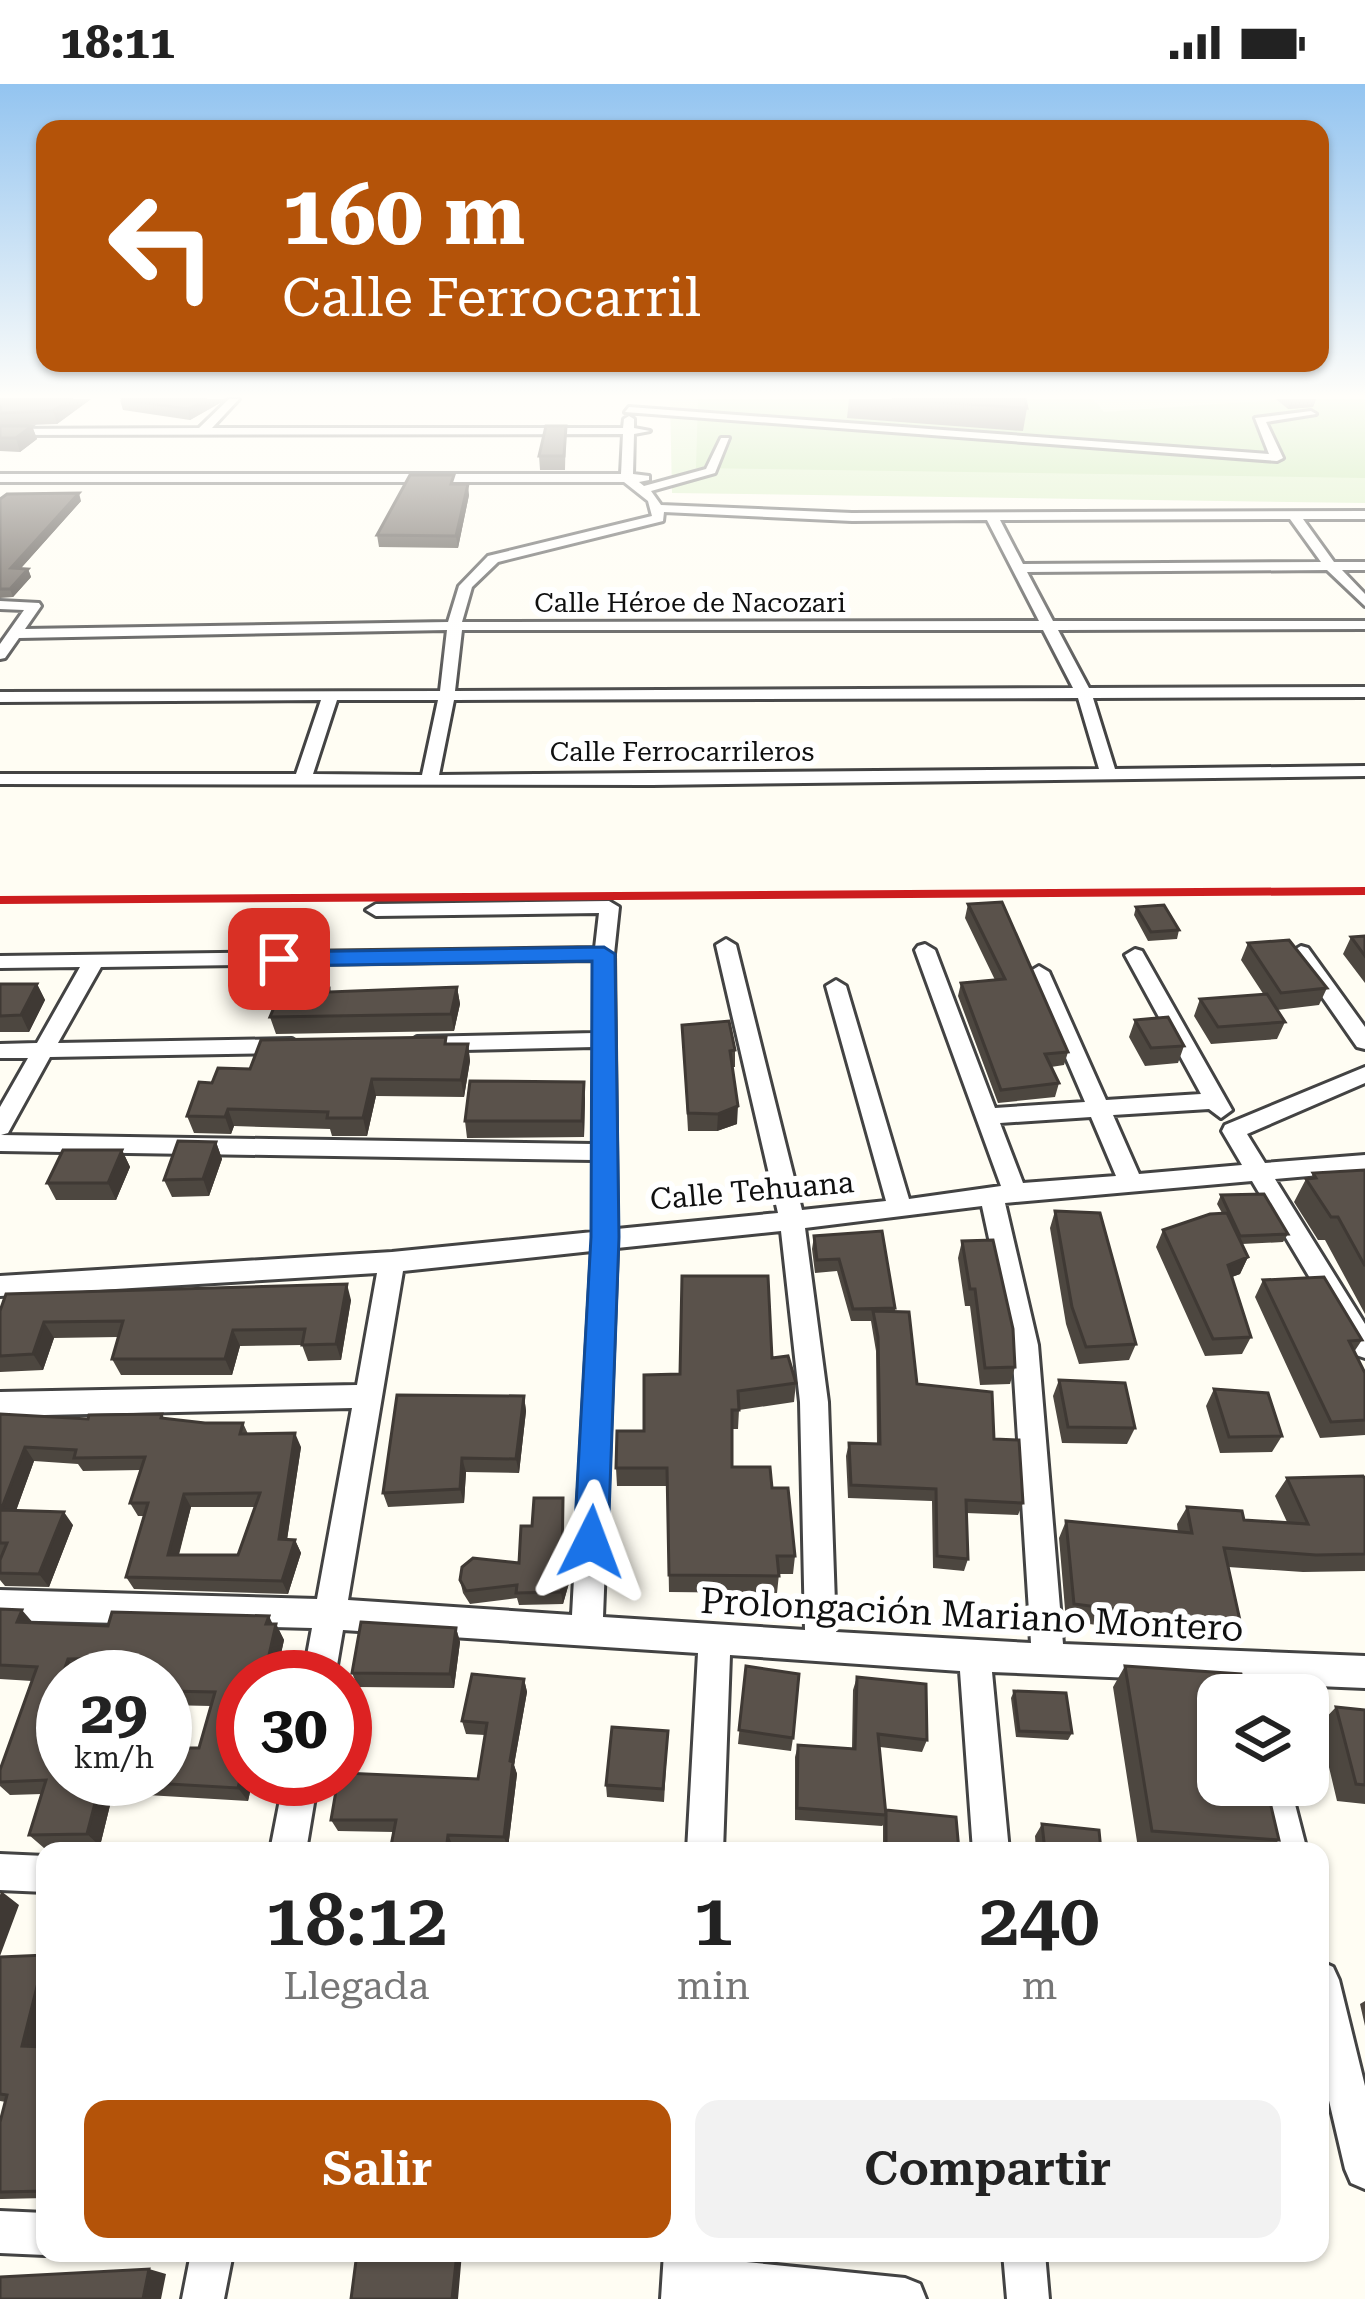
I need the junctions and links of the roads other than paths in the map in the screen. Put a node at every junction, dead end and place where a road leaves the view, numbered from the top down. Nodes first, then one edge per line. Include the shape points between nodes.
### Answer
1 (651, 502) edge
2 (658, 513) junction
3 (1293, 514) junction
4 (1365, 514) edge
5 (992, 515) junction
6 (1330, 566) junction
7 (1365, 566) edge
8 (1016, 568) junction
9 (1365, 602) edge
10 (0, 605) edge
11 (1365, 625) edge
12 (454, 626) junction
13 (1050, 628) junction
14 (16, 634) junction
15 (0, 655) edge
16 (1365, 692) edge
17 (447, 694) junction
18 (1085, 696) junction
19 (0, 697) edge
20 (330, 697) junction
21 (1365, 771) edge
22 (1108, 773) junction
23 (0, 779) edge
24 (429, 780) junction
25 (302, 781) junction
26 (376, 910) dead end
27 (726, 944) dead end
28 (925, 950) dead end
29 (1301, 952) edge
30 (604, 954) junction
31 (1135, 956) dead end
32 (0, 962) edge
33 (94, 962) junction
34 (1039, 972) edge
35 (836, 986) dead end
36 (606, 1040) junction
37 (1365, 1042) edge
38 (394, 1044) edge
39 (324, 1046) edge
40 (0, 1051) edge
41 (41, 1051) junction
42 (1365, 1074) edge
43 (1216, 1101) junction
44 (1096, 1111) junction
45 (985, 1116) junction
46 (0, 1127) edge
47 (1233, 1131) junction
48 (0, 1143) edge
49 (604, 1152) junction
50 (1365, 1163) edge
51 (1255, 1172) junction
52 (1130, 1182) junction
53 (1004, 1195) junction
54 (901, 1209) junction
55 (792, 1221) junction
56 (605, 1237) junction
57 (392, 1262) junction
58 (0, 1286) edge
59 (1365, 1347) edge
60 (368, 1396) junction
61 (0, 1404) edge
62 (0, 1605) edge
63 (331, 1614) junction
64 (586, 1630) junction
65 (715, 1641) junction
66 (821, 1646) junction
67 (325, 1650) edge
68 (975, 1656) junction
69 (1048, 1660) junction
70 (1365, 1672) edge
71 (1329, 1675) edge
72 (1197, 1676) edge
73 (296, 1806) edge
74 (1278, 1806) edge
75 (290, 1842) edge
76 (705, 1842) edge
77 (990, 1842) edge
78 (1287, 1842) edge
79 (0, 1872) edge
80 (36, 1874) edge
81 (1329, 2019) edge
82 (1365, 2169) edge
83 (0, 2231) edge
84 (36, 2233) edge
85 (210, 2262) edge
86 (1025, 2262) edge
87 (684, 2276) edge
88 (203, 2299) edge
89 (905, 2299) edge
90 (1028, 2299) edge

1 - 2 street
2 - 5 street
2 - 12 street via 493,559 466,586
3 - 4 street
3 - 5 street
3 - 6 street
5 - 8 street
6 - 7 street
6 - 8 street
6 - 9 street
8 - 13 street
10 - 14 street via 34,606
11 - 13 street, Calle Héroe de Nacozari
12 - 13 street, Calle Héroe de Nacozari
12 - 14 street, Calle Héroe de Nacozari
12 - 17 street
13 - 18 street
14 - 15 street
16 - 18 street
17 - 18 street
17 - 20 street
17 - 24 street
18 - 22 street
19 - 20 street
20 - 25 street
21 - 22 street, Calle Ferrocarrileros
22 - 24 street, Calle Ferrocarrileros
23 - 25 street, Calle Ferrocarrileros
24 - 25 street, Calle Ferrocarrileros
26 - 30 street via 609,907
27 - 55 street
28 - 45 street
29 - 37 street
30 - 33 street
30 - 36 street
31 - 43 street
32 - 33 street
33 - 41 street
34 - 44 street
35 - 54 street
36 - 38 street
36 - 49 street
39 - 41 street
40 - 41 street
41 - 46 street
42 - 47 street
43 - 44 street
43 - 47 street
44 - 45 street
44 - 52 street
45 - 53 street
47 - 51 street
48 - 49 street
49 - 56 street
50 - 51 street, Calle Tehuana
51 - 52 street, Calle Tehuana
51 - 59 street
52 - 53 street, Calle Tehuana
53 - 54 street, Calle Tehuana
53 - 69 street via 1025,1345
54 - 55 street, Calle Tehuana
55 - 56 street, Calle Tehuana
55 - 66 street via 814,1402
56 - 57 street, Calle Tehuana
56 - 64 street
57 - 58 street, Calle Tehuana
57 - 60 street
60 - 61 street
60 - 63 street
62 - 63 street, Prolongación Mariano Montero
63 - 64 street, Prolongación Mariano Montero
63 - 67 street
64 - 65 street, Prolongación Mariano Montero
65 - 66 street, Prolongación Mariano Montero
65 - 76 street
66 - 68 street, Prolongación Mariano Montero
68 - 69 street, Prolongación Mariano Montero
68 - 77 street
69 - 72 street, Prolongación Mariano Montero
70 - 71 street, Prolongación Mariano Montero
73 - 75 street
74 - 78 street
79 - 80 street
81 - 82 street
83 - 84 street
85 - 88 street
86 - 90 street
87 - 89 street

